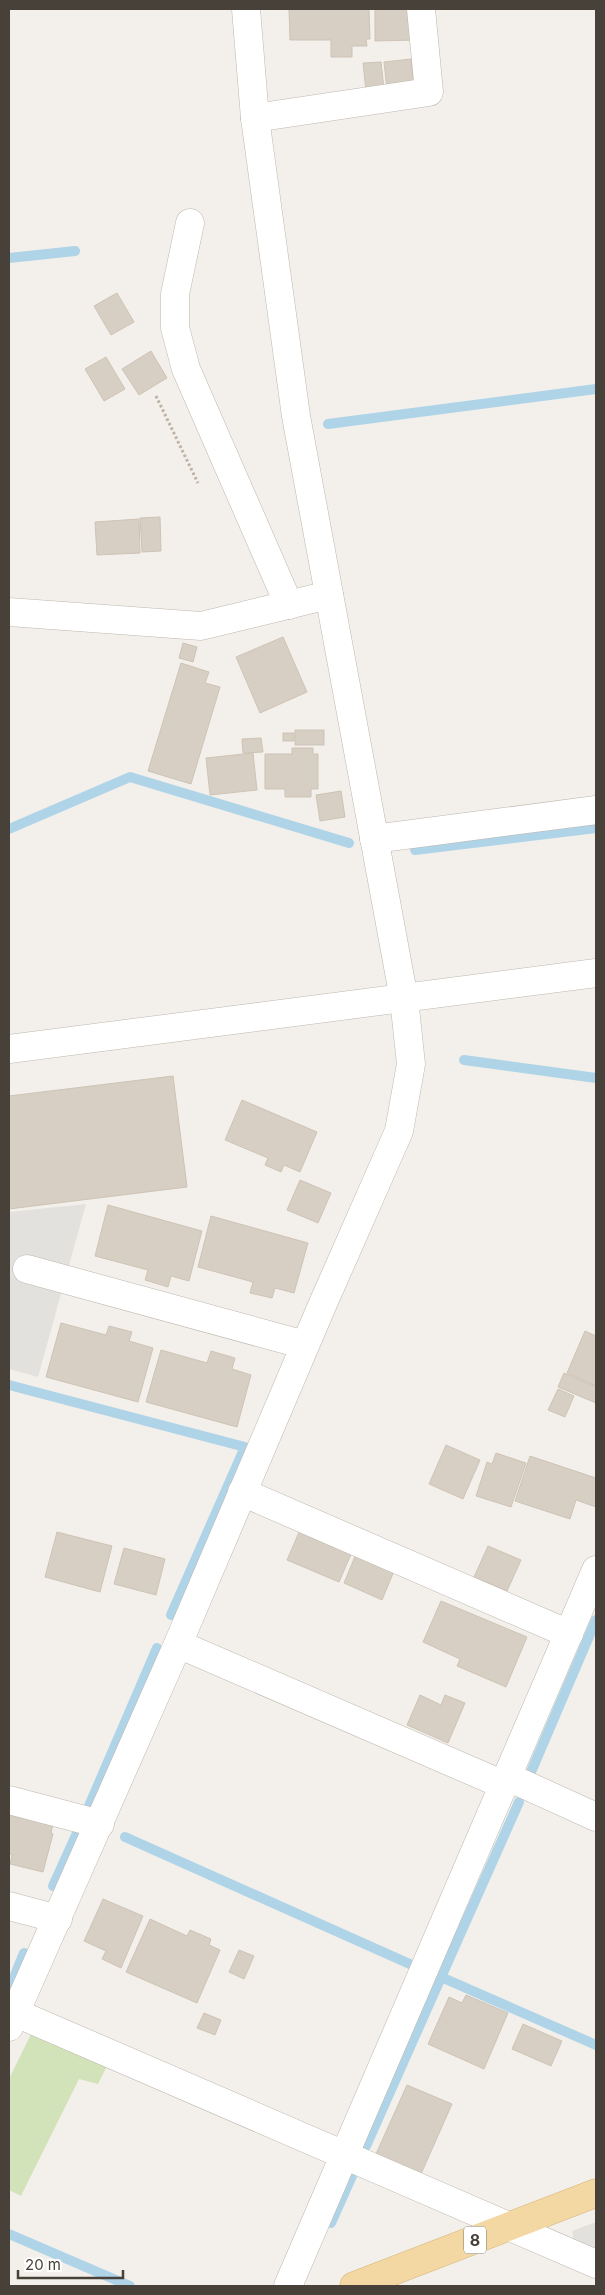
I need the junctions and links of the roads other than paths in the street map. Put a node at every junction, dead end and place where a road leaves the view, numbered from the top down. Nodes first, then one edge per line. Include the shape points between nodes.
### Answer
1 (246, 9) edge
2 (421, 9) edge
3 (255, 118) junction
4 (190, 223) dead end
5 (329, 596) junction
6 (289, 605) junction
7 (9, 612) edge
8 (596, 810) edge
9 (374, 839) junction
10 (596, 974) edge
11 (404, 999) junction
12 (9, 1049) edge
13 (27, 1269) dead end
14 (305, 1345) junction
15 (242, 1492) junction
16 (596, 1570) edge
17 (569, 1634) junction
18 (178, 1644) junction
19 (506, 1781) junction
20 (9, 1800) edge
21 (596, 1817) edge
22 (100, 1824) junction
23 (9, 1906) edge
24 (58, 1919) junction
25 (12, 2020) edge
26 (344, 2156) junction
27 (596, 2193) edge
28 (510, 2226) junction
29 (596, 2264) edge
30 (288, 2286) edge
31 (354, 2286) edge

1 - 3 street
2 - 3 street via 429,92
3 - 5 street via 296,416
4 - 6 street via 175,294 175,328 186,369
5 - 6 street
5 - 9 street
6 - 7 street via 202,626
8 - 9 street
9 - 11 street
10 - 11 street
11 - 12 street
11 - 14 street via 412,1064 399,1131
13 - 14 street
14 - 15 street
15 - 17 street
15 - 18 street
16 - 17 street
17 - 19 street
18 - 19 street
18 - 22 street
19 - 21 street
19 - 26 street
20 - 22 street
22 - 24 street
23 - 24 street
24 - 25 street
25 - 26 street
26 - 28 street
26 - 30 street
27 - 28 main road, 8
28 - 29 street
28 - 31 main road, 8

